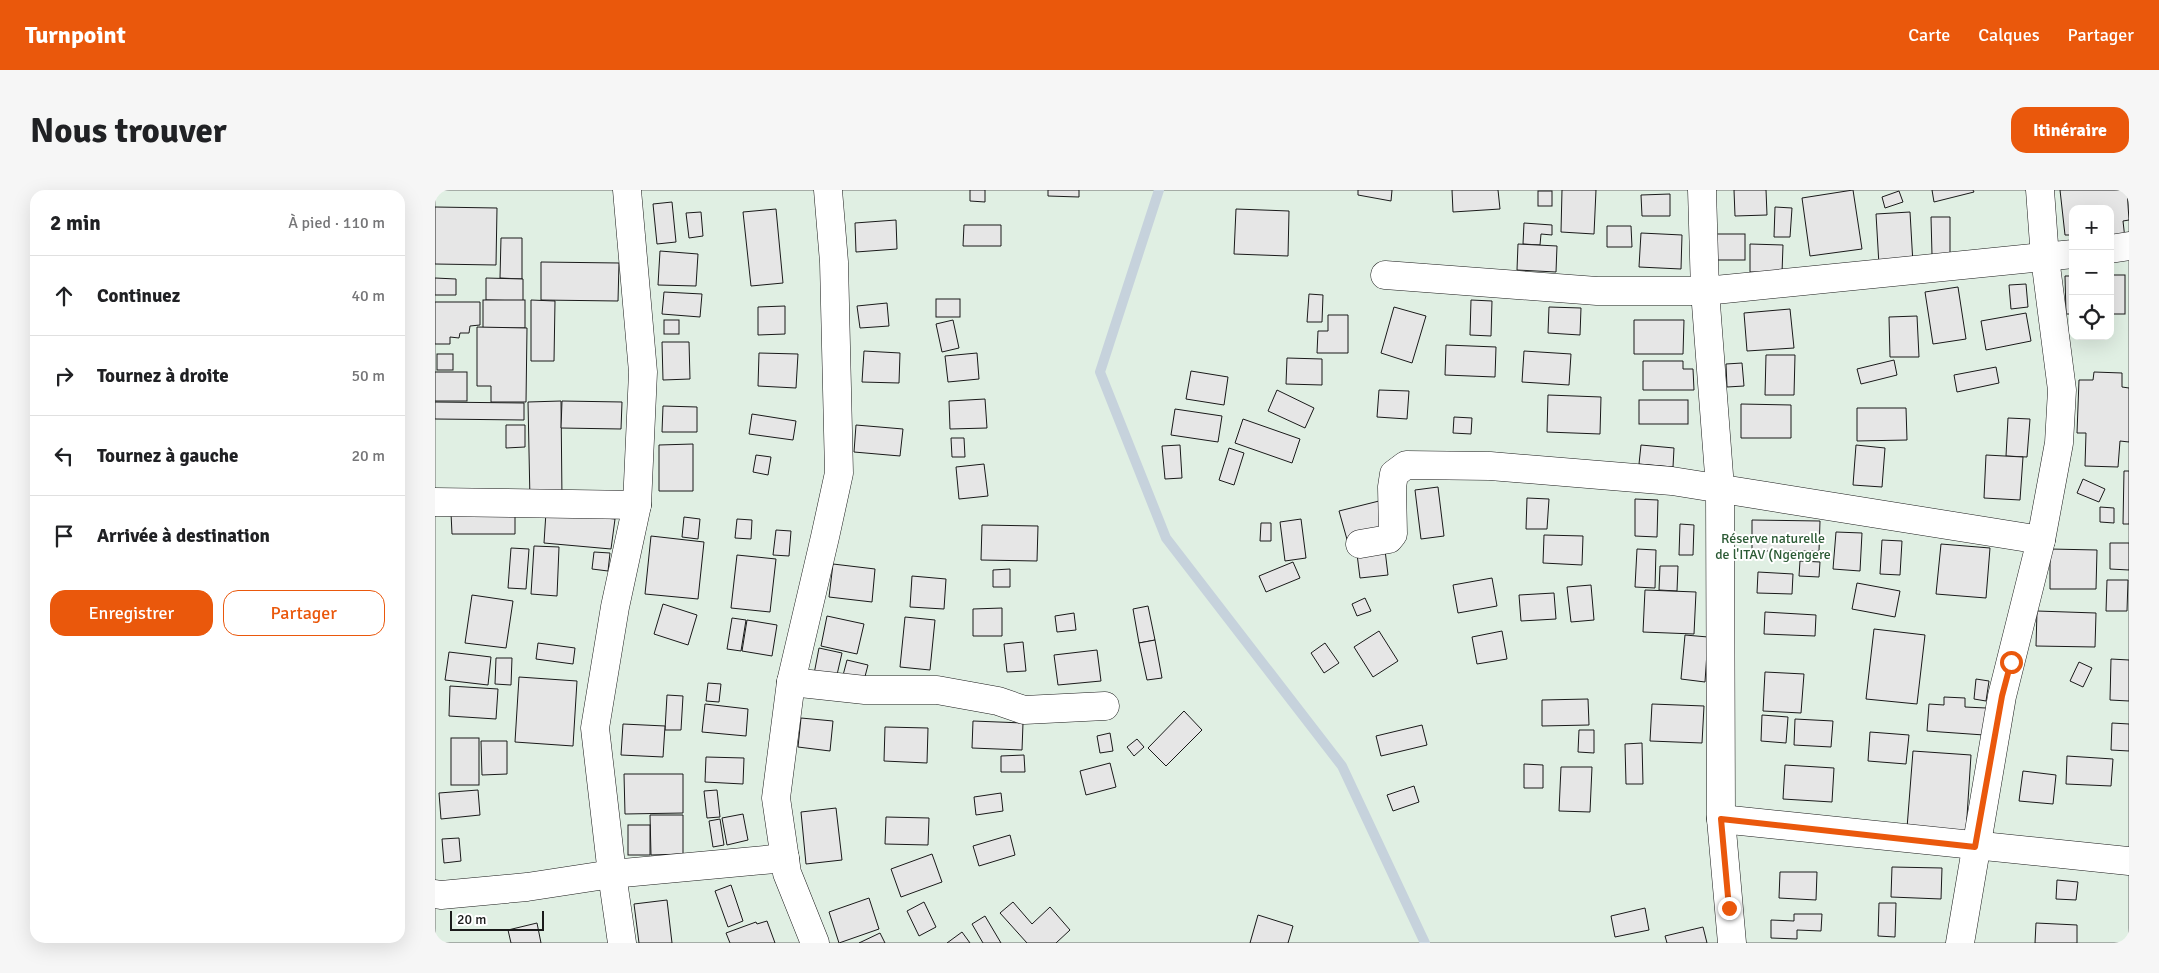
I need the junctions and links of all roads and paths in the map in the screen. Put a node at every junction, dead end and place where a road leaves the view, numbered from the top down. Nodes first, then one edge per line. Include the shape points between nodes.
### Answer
1 (627, 190) edge
2 (828, 190) edge
3 (1702, 190) edge
4 (2040, 190) edge
5 (2129, 246) edge
6 (2114, 248) edge
7 (2069, 255) edge
8 (2045, 258) junction
9 (1385, 275) dead end
10 (1705, 291) junction
11 (1720, 488) junction
12 (435, 502) edge
13 (637, 506) junction
14 (2041, 540) junction
15 (1360, 544) dead end
16 (791, 682) junction
17 (1105, 706) dead end
18 (1721, 819) junction
19 (1975, 847) junction
20 (785, 858) junction
21 (2129, 861) edge
22 (612, 874) junction
23 (435, 894) edge
24 (622, 943) edge
25 (815, 943) edge
26 (1732, 943) edge
27 (1960, 943) edge

1 - 13 street via 643,372
2 - 16 street via 834,262 839,473
3 - 10 street
4 - 8 street
5 - 6 street
7 - 8 street
8 - 10 street
8 - 14 street via 2062,390 2059,443
9 - 10 street via 1597,291
10 - 11 street
11 - 14 street
11 - 15 street via 1490,466 1406,465 1394,474 1393,534 1389,538
11 - 18 street
12 - 13 street
13 - 22 street via 615,607 595,728
14 - 19 street via 2002,696
16 - 17 street via 865,690 937,690 998,700 1024,710
16 - 20 street via 776,798
18 - 19 street
18 - 26 street
19 - 21 street
19 - 27 street
20 - 22 street
20 - 25 street via 787,872
22 - 23 street via 527,887
22 - 24 street

